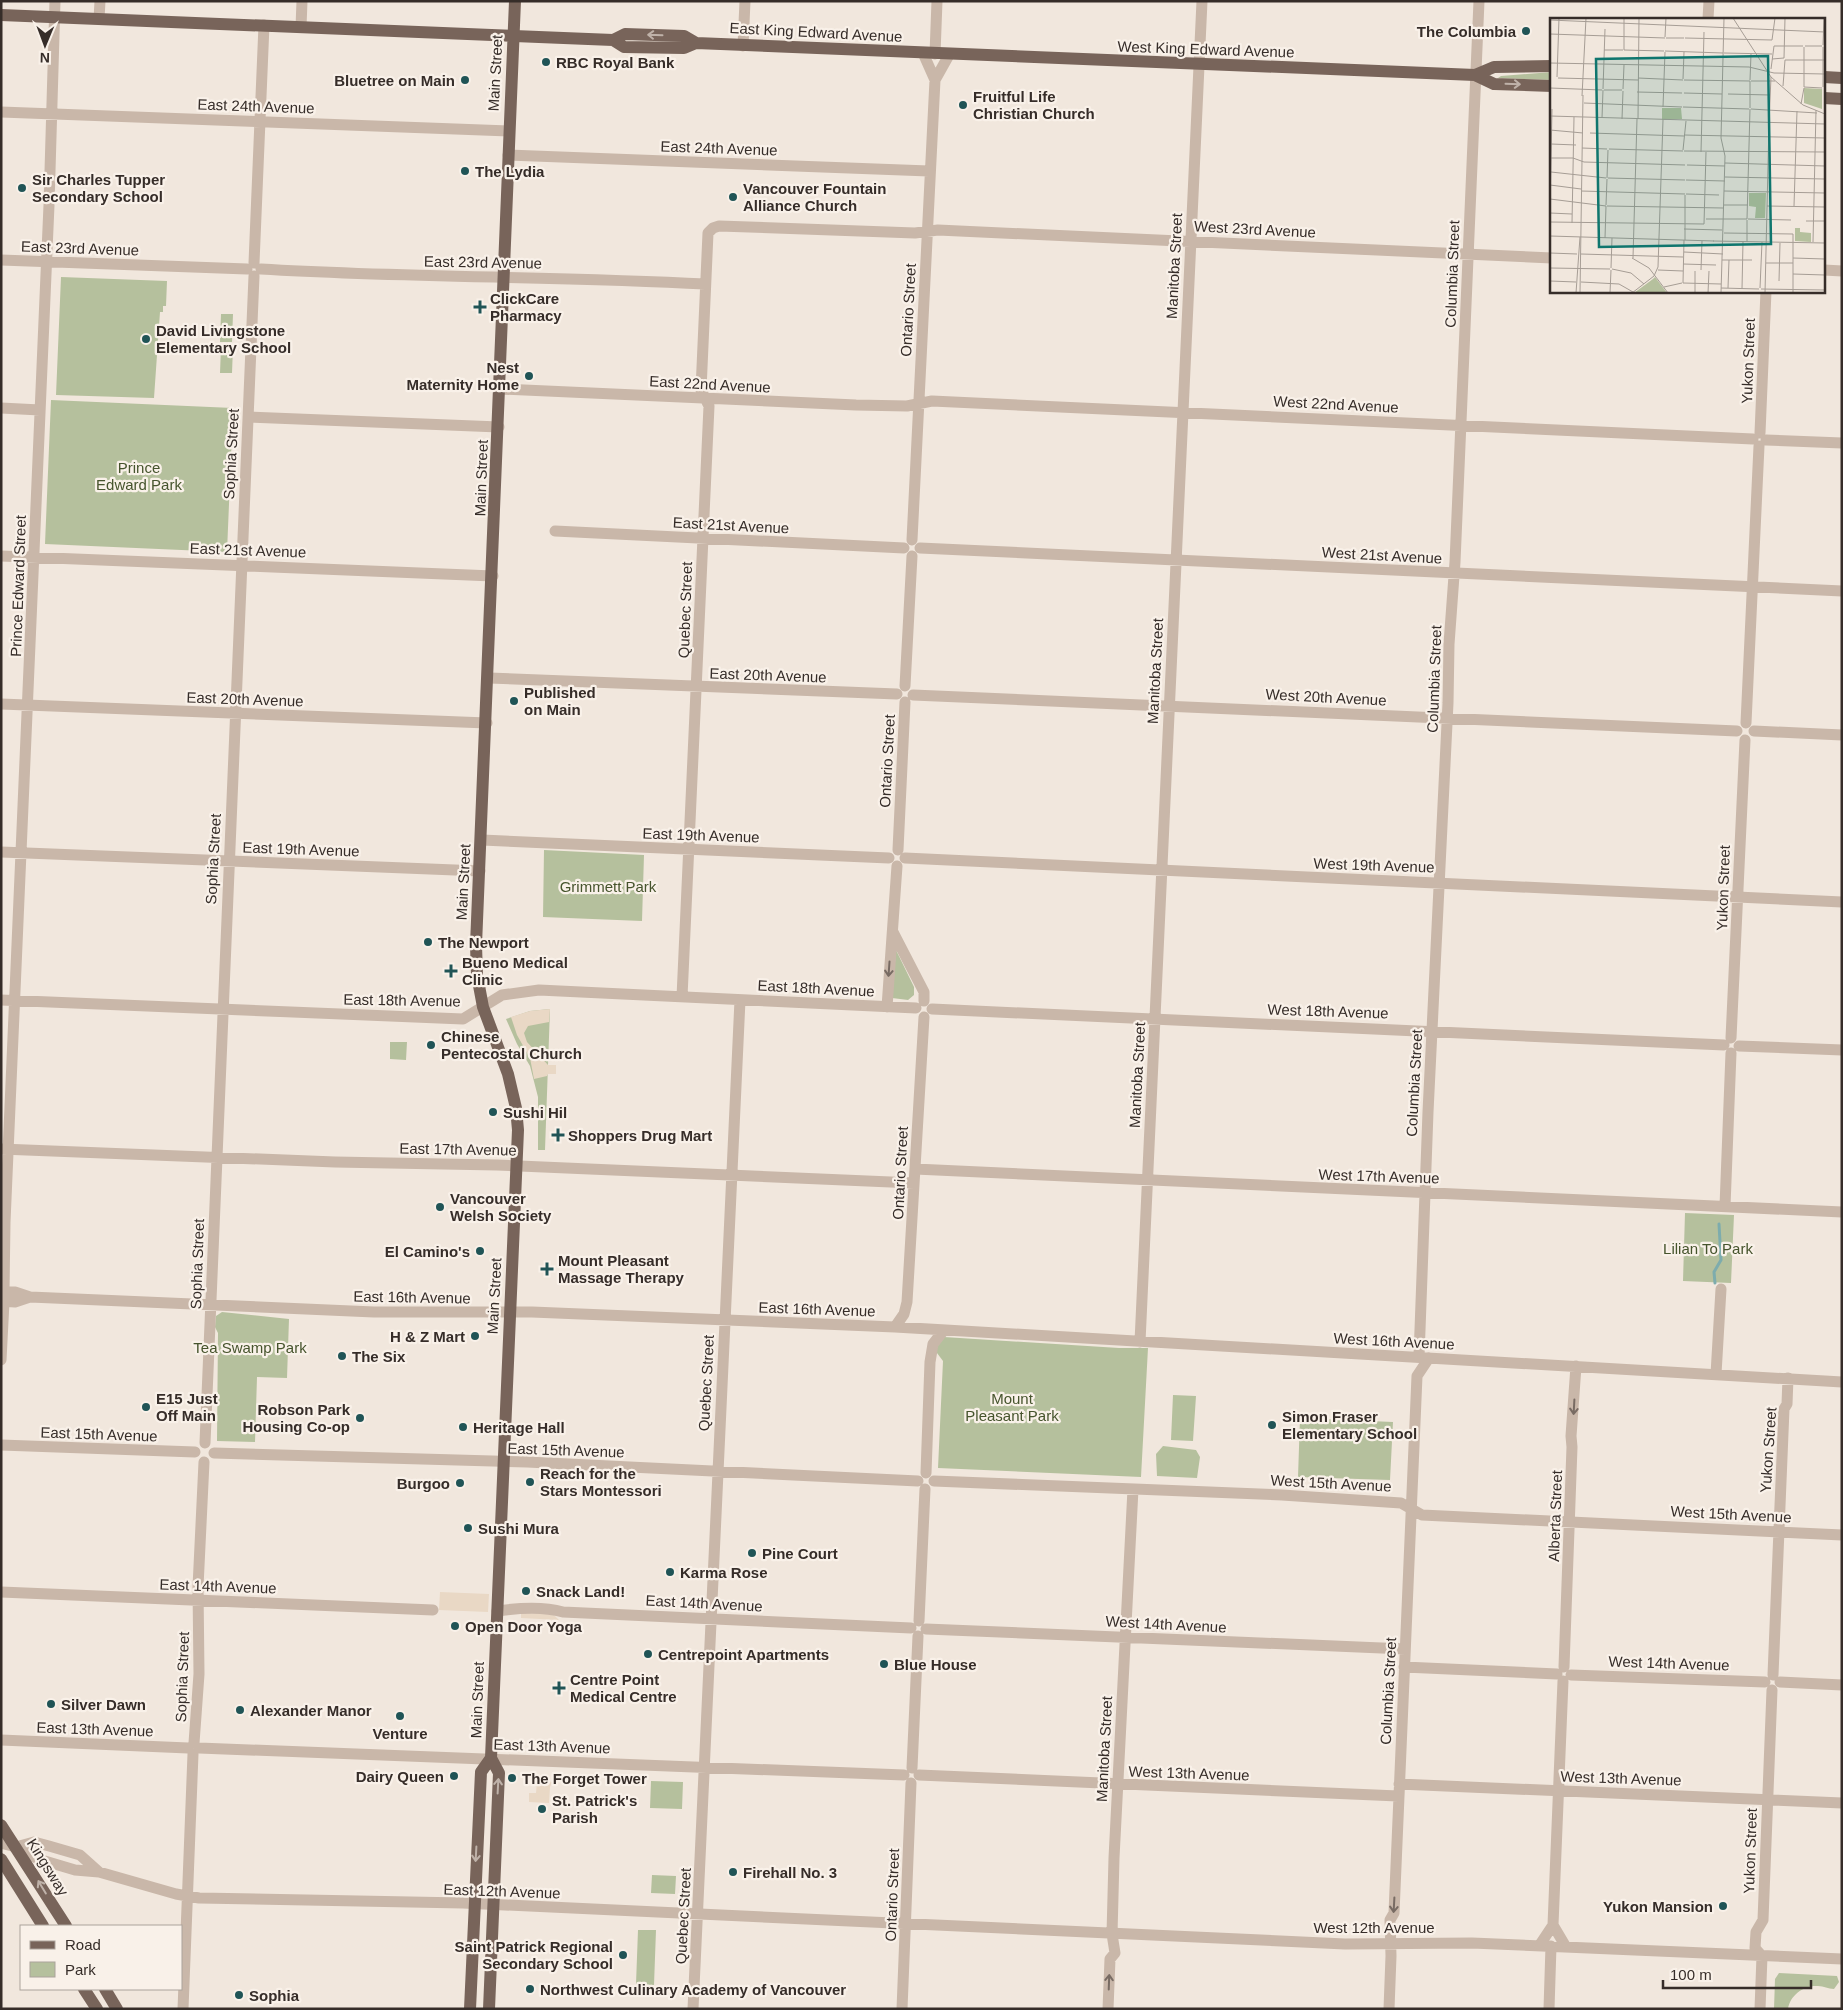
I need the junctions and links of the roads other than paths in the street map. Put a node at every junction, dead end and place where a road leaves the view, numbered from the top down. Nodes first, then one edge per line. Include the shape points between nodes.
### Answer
1 (55, 1) edge
2 (100, 1) edge
3 (302, 1) edge
4 (515, 1) edge
5 (745, 1) edge
6 (937, 1) edge
7 (1202, 1) edge
8 (1479, 1) edge
9 (1709, 1) edge
10 (1, 15) edge
11 (55, 17) junction
12 (1708, 18) edge
13 (99, 19) junction
14 (264, 25) junction
15 (301, 26) junction
16 (513, 36) junction
17 (743, 46) junction
18 (929, 54) junction
19 (949, 55) junction
20 (1199, 66) junction
21 (1550, 66) edge
22 (1475, 75) junction
23 (1826, 77) edge
24 (1842, 78) edge
25 (935, 80) junction
26 (1550, 86) edge
27 (1826, 98) edge
28 (1842, 99) edge
29 (1, 112) edge
30 (52, 114) junction
31 (260, 122) junction
32 (509, 130) junction
33 (508, 155) junction
34 (929, 171) junction
35 (926, 232) junction
36 (1190, 240) junction
37 (1468, 254) junction
38 (1550, 258) edge
39 (1, 260) edge
40 (46, 262) junction
41 (254, 269) junction
42 (1826, 270) edge
43 (1842, 271) edge
44 (505, 277) junction
45 (706, 284) junction
46 (1766, 292) edge
47 (500, 389) junction
48 (705, 399) junction
49 (918, 404) junction
50 (1, 408) edge
51 (40, 410) junction
52 (1183, 412) junction
53 (248, 417) junction
54 (1460, 425) junction
55 (499, 427) junction
56 (1760, 439) junction
57 (1842, 443) edge
58 (555, 531) dead end
59 (702, 539) junction
60 (912, 548) junction
61 (1, 556) edge
62 (34, 557) junction
63 (1176, 560) junction
64 (241, 565) junction
65 (1454, 573) junction
66 (493, 576) junction
67 (1752, 586) junction
68 (1842, 591) edge
69 (489, 678) junction
70 (697, 687) junction
71 (905, 694) junction
72 (1, 704) edge
73 (28, 705) junction
74 (1169, 705) junction
75 (235, 714) junction
76 (1448, 718) junction
77 (487, 723) junction
78 (1745, 731) junction
79 (1842, 736) edge
80 (482, 840) junction
81 (689, 849) junction
82 (1, 852) edge
83 (22, 853) junction
84 (897, 858) junction
85 (228, 860) junction
86 (480, 871) junction
87 (1161, 871) junction
88 (1439, 883) junction
89 (1737, 897) junction
90 (1842, 902) edge
91 (894, 932) junction
92 (682, 997) junction
93 (1, 1000) edge
94 (740, 1000) junction
95 (15, 1001) junction
96 (483, 1007) junction
97 (887, 1007) junction
98 (924, 1009) junction
99 (222, 1010) junction
100 (1155, 1019) junction
101 (1432, 1031) junction
102 (1731, 1046) junction
103 (1842, 1050) edge
104 (5, 1150) edge
105 (217, 1157) junction
106 (517, 1166) junction
107 (915, 1169) junction
108 (731, 1175) junction
109 (1146, 1181) junction
110 (914, 1183) junction
111 (1425, 1193) junction
112 (1725, 1206) junction
113 (1842, 1212) edge
114 (1721, 1289) dead end
115 (3, 1296) edge
116 (211, 1305) junction
117 (509, 1312) junction
118 (724, 1320) junction
119 (895, 1328) junction
120 (944, 1330) junction
121 (1140, 1342) junction
122 (1407, 1356) junction
123 (1424, 1358) junction
124 (1, 1360) edge
125 (1576, 1366) junction
126 (1417, 1373) junction
127 (1716, 1374) junction
128 (1788, 1378) junction
129 (1842, 1382) edge
130 (205, 1443) junction
131 (1, 1446) edge
132 (195, 1452) junction
133 (214, 1453) junction
134 (204, 1462) junction
135 (502, 1462) junction
136 (717, 1472) junction
137 (925, 1481) junction
138 (1133, 1489) junction
139 (1411, 1507) junction
140 (1570, 1522) junction
141 (1778, 1532) junction
142 (1842, 1534) edge
143 (1, 1592) edge
144 (198, 1600) junction
145 (433, 1610) dead end
146 (497, 1611) junction
147 (712, 1619) junction
148 (918, 1628) junction
149 (1125, 1637) junction
150 (1405, 1649) junction
151 (1404, 1666) junction
152 (1564, 1674) junction
153 (1773, 1682) junction
154 (1842, 1685) edge
155 (1, 1740) edge
156 (194, 1748) junction
157 (491, 1758) junction
158 (706, 1768) junction
159 (912, 1775) junction
160 (1399, 1784) junction
161 (1117, 1785) junction
162 (1558, 1790) junction
163 (1398, 1796) junction
164 (1768, 1799) junction
165 (1842, 1802) edge
166 (1, 1825) edge
167 (1, 1843) edge
168 (16, 1848) junction
169 (1, 1859) edge
170 (187, 1896) junction
171 (474, 1904) junction
172 (493, 1905) junction
173 (698, 1914) junction
174 (906, 1924) junction
175 (42, 1925) edge
176 (65, 1925) edge
177 (1553, 1925) junction
178 (1112, 1934) junction
179 (1390, 1943) junction
180 (1545, 1946) junction
181 (1566, 1947) junction
182 (1762, 1956) junction
183 (1842, 1959) edge
184 (85, 1990) edge
185 (106, 1990) edge
186 (1108, 2007) edge
187 (97, 2009) edge
188 (117, 2009) edge
189 (183, 2009) edge
190 (470, 2009) edge
191 (489, 2009) edge
192 (693, 2009) edge
193 (902, 2009) edge
194 (1389, 2009) edge
195 (1549, 2009) edge
196 (1760, 2009) edge

1 - 11 street, Prince Edward Street
2 - 13 street
3 - 15 street
4 - 16 main road, Main Street
5 - 17 street
6 - 18 street, Ontario Street
7 - 20 street, Manitoba Street
8 - 22 street, Columbia Street
9 - 12 street
10 - 11 main road, East King Edward Avenue
11 - 13 main road, East King Edward Avenue
11 - 30 street, Prince Edward Street
13 - 14 main road, East King Edward Avenue
14 - 15 main road, East King Edward Avenue
14 - 31 street, Sophia Street
15 - 16 main road, East King Edward Avenue
16 - 17 main road, East King Edward Avenue via 613,40 625,34 684,36 696,43
16 - 32 main road, Main Street
17 - 18 main road, East King Edward Avenue
18 - 19 main road, West King Edward Avenue
18 - 25 street, Ontario Street
19 - 20 main road, West King Edward Avenue
19 - 25 street, Ontario Street
20 - 22 main road, West King Edward Avenue
20 - 36 street, Manitoba Street
21 - 22 main road, West King Edward Avenue via 1494,68
22 -> 26 main road, West King Edward Avenue via 1494,84
22 - 37 street, Columbia Street
23 - 24 main road
25 - 34 street, Ontario Street
27 - 28 main road
29 - 30 street, East 24th Avenue
30 - 31 street, East 24th Avenue
30 - 40 street, Prince Edward Street
31 - 32 street, East 24th Avenue
31 - 41 street, Sophia Street
32 - 33 main road, Main Street
33 - 34 street, East 24th Avenue
33 - 44 main road, Main Street
34 - 35 street, Ontario Street
35 - 36 street, West 23rd Avenue
35 - 45 street, Quebec Street via 719,226 708,233
35 - 49 street, Ontario Street
36 - 37 street, West 23rd Avenue
36 - 52 street, Manitoba Street
37 - 38 street, West 23rd Avenue
37 - 54 street, Columbia Street
39 - 40 street, East 23rd Avenue
40 - 41 street, East 23rd Avenue
40 - 51 street, Prince Edward Street
41 - 44 street, East 23rd Avenue
41 - 53 street, Sophia Street
42 - 43 street
44 - 45 street, East 23rd Avenue
44 - 47 main road, Main Street
45 - 48 street, Quebec Street via 701,390
46 - 56 street, Yukon Street
47 - 48 street, East 22nd Avenue
47 - 55 main road, Main Street
48 - 49 street, East 22nd Avenue
48 - 59 street, Quebec Street via 709,406
49 - 52 street, West 22nd Avenue via 932,401
49 - 60 street, Ontario Street
50 - 51 street
51 - 62 street, Prince Edward Street
52 - 54 street, West 22nd Avenue
52 - 63 street, Manitoba Street
53 - 55 street
53 - 64 street, Sophia Street
54 - 56 street, West 22nd Avenue
54 - 65 street, Columbia Street
55 - 66 main road, Main Street
56 - 57 street, West 22nd Avenue
56 - 67 street, Yukon Street
58 - 59 street, East 21st Avenue
59 - 60 street, East 21st Avenue
59 - 70 street, Quebec Street
60 - 63 street, West 21st Avenue
60 - 71 street, Ontario Street
61 - 62 street, East 21st Avenue
62 - 64 street, East 21st Avenue
62 - 73 street, Prince Edward Street
63 - 65 street, West 21st Avenue
63 - 74 street, Manitoba Street
64 - 66 street, East 21st Avenue
64 - 75 street, Sophia Street
65 - 67 street, West 21st Avenue
65 - 76 street, Columbia Street
66 - 69 main road, Main Street
67 - 68 street, West 21st Avenue
67 - 78 street, Yukon Street
69 - 70 street, East 20th Avenue
69 - 77 main road, Main Street
70 - 71 street, East 20th Avenue
70 - 81 street, Quebec Street
71 - 74 street, West 20th Avenue
71 - 84 street, Ontario Street
72 - 73 street, East 20th Avenue
73 - 75 street, East 20th Avenue
73 - 83 street, Prince Edward Street
74 - 76 street, West 20th Avenue
74 - 87 street, Manitoba Street
75 - 77 street, East 20th Avenue
75 - 85 street, Sophia Street
76 - 78 street, West 20th Avenue
76 - 88 street, Columbia Street
77 - 80 main road, Main Street
78 - 79 street, West 20th Avenue
78 - 89 street, Yukon Street
80 - 81 street, East 19th Avenue
80 - 86 main road, Main Street
81 - 84 street, East 19th Avenue
81 - 92 street, Quebec Street
82 - 83 street, East 19th Avenue
83 - 85 street, East 19th Avenue
83 - 95 street, Prince Edward Street
84 - 87 street, West 19th Avenue
84 - 91 street, Ontario Street
85 - 86 street, East 19th Avenue
85 - 99 street, Sophia Street
86 - 96 main road, Main Street via 476,961
87 - 88 street, West 19th Avenue
87 - 100 street, Manitoba Street
88 - 89 street, West 19th Avenue
88 - 101 street, Columbia Street
89 - 90 street, West 19th Avenue
89 - 102 street, Yukon Street
91 -> 97 street, Ontario Street via 890,946
91 - 98 street, Ontario Street via 924,992
92 - 94 street, East 18th Avenue
92 - 96 street, East 18th Avenue via 539,990 502,995
93 - 95 street, East 18th Avenue
94 - 97 street, East 18th Avenue
94 - 108 street, Quebec Street
95 - 99 street, East 18th Avenue
95 - 104 street, Prince Edward Street
96 - 99 street, East 18th Avenue via 463,1018
96 - 106 main road, Main Street via 514,1098 518,1130
97 - 98 street, East 18th Avenue
98 - 100 street, West 18th Avenue
98 - 107 street, Ontario Street
99 - 105 street, Sophia Street
100 - 101 street, West 18th Avenue
100 - 109 street, Manitoba Street
101 - 102 street, West 18th Avenue
101 - 111 street, Columbia Street
102 - 103 street, West 18th Avenue
102 - 112 street, Yukon Street
104 - 105 street, East 17th Avenue
104 - 115 street, Prince Edward Street
105 - 106 street, East 17th Avenue
105 - 116 street, Sophia Street
106 - 108 street, East 17th Avenue
106 - 117 main road, Main Street
107 - 109 street, West 17th Avenue
107 - 110 street, Ontario Street
108 - 110 street, East 17th Avenue
108 - 118 street, Quebec Street
109 - 111 street, West 17th Avenue
109 - 121 street, Manitoba Street
110 - 119 street, Ontario Street via 907,1302
111 - 112 street, West 17th Avenue
111 - 123 street, Columbia Street
112 - 113 street, West 17th Avenue
114 - 127 street
115 - 116 street, East 16th Avenue via 15,1302 30,1297
115 - 124 street, Prince Edward Street
116 - 117 street, East 16th Avenue via 374,1312
116 - 130 street, Sophia Street
117 - 118 street, East 16th Avenue
117 - 135 main road, Main Street
118 - 119 street, East 16th Avenue
118 - 136 street, Quebec Street
119 - 120 street, East 16th Avenue
120 - 121 street, West 16th Avenue
120 - 137 street, Ontario Street via 934,1344 930,1362
121 - 122 street, West 16th Avenue
122 - 123 street, West 16th Avenue
122 - 126 street
123 - 125 street, West 16th Avenue
123 - 126 street
125 - 127 street, West 16th Avenue
125 -> 140 street, Alberta Street
126 - 139 street, Columbia Street
127 - 128 street, West 16th Avenue
128 - 129 street, West 16th Avenue
128 - 141 street, Yukon Street
130 - 132 street via 199,1445
130 - 133 street
131 - 132 street, East 15th Avenue
132 - 134 street via 198,1460
133 - 134 street
133 - 135 street, East 15th Avenue
134 - 144 street, Sophia Street
135 - 136 street, East 15th Avenue
135 - 146 main road, Main Street
136 - 137 street, East 15th Avenue
136 - 147 street, Quebec Street
137 - 138 street, West 15th Avenue
137 - 148 street, Ontario Street
138 - 139 street, West 15th Avenue via 1397,1502
138 - 149 street, Manitoba Street
139 - 140 street, West 15th Avenue via 1422,1515
139 - 150 street, Columbia Street
140 - 141 street, West 15th Avenue
140 - 152 street, Alberta Street
141 - 142 street, West 15th Avenue
141 - 153 street, Yukon Street
143 - 144 street, East 14th Avenue
144 - 145 street, East 14th Avenue
144 - 156 street, Sophia Street via 199,1674
146 - 147 street, East 14th Avenue via 521,1608
146 - 157 main road, Main Street
147 - 148 street, East 14th Avenue
147 - 158 street, Quebec Street
148 - 149 street, West 14th Avenue
148 - 159 street, Ontario Street
149 - 150 street, West 14th Avenue
149 - 161 street, Manitoba Street
150 - 151 street, Columbia Street
151 - 152 street, West 14th Avenue
151 - 160 street, Columbia Street
152 - 153 street, West 14th Avenue
152 - 162 street, Alberta Street
153 - 154 street, West 14th Avenue
153 - 164 street, Yukon Street
155 - 156 street, East 13th Avenue
156 - 157 street, East 13th Avenue
156 - 170 street, Sophia Street
157 - 158 street, East 13th Avenue
157 -> 171 main road, Main Street via 481,1772
172 -> 157 main road, Main Street via 499,1773
158 - 159 street, East 13th Avenue
158 - 173 street, Quebec Street
159 - 161 street, West 13th Avenue
159 - 174 street, Ontario Street
160 - 162 street, West 13th Avenue
160 - 163 street, Columbia Street
161 - 163 street, West 13th Avenue
161 - 178 street, Manitoba Street
162 - 164 street, West 13th Avenue
162 - 177 street, Alberta Street
163 -> 179 street, Columbia Street
164 - 165 street, West 13th Avenue
164 - 182 street, Yukon Street via 1763,1920 1756,1932 1755,1948
166 - 168 main road, Kingsway
167 - 168 street, East 12th Avenue
168 - 170 street, East 12th Avenue via 34,1842 80,1855 99,1872
176 -> 168 main road, Kingsway
169 - 175 main road
170 - 171 street, East 12th Avenue via 232,1900
170 - 189 street, Sophia Street
171 - 172 street, East 12th Avenue
171 - 190 main road, Main Street
172 - 173 street, East 12th Avenue
172 - 191 main road, Main Street
173 - 174 street, East 12th Avenue
173 - 192 street, Quebec Street
174 - 178 street, West 12th Avenue
174 - 193 street, Ontario Street
177 - 180 street
177 - 181 street
178 - 179 street, West 12th Avenue
186 -> 178 street, Manitoba Street via 1110,1959 1115,1953
179 - 180 street, West 12th Avenue
179 - 194 street, Columbia Street
180 - 181 street, West 12th Avenue
180 - 195 street
181 - 182 street, West 12th Avenue
182 - 183 street, West 12th Avenue
182 - 196 street, Yukon Street
184 - 187 main road
185 - 188 main road

